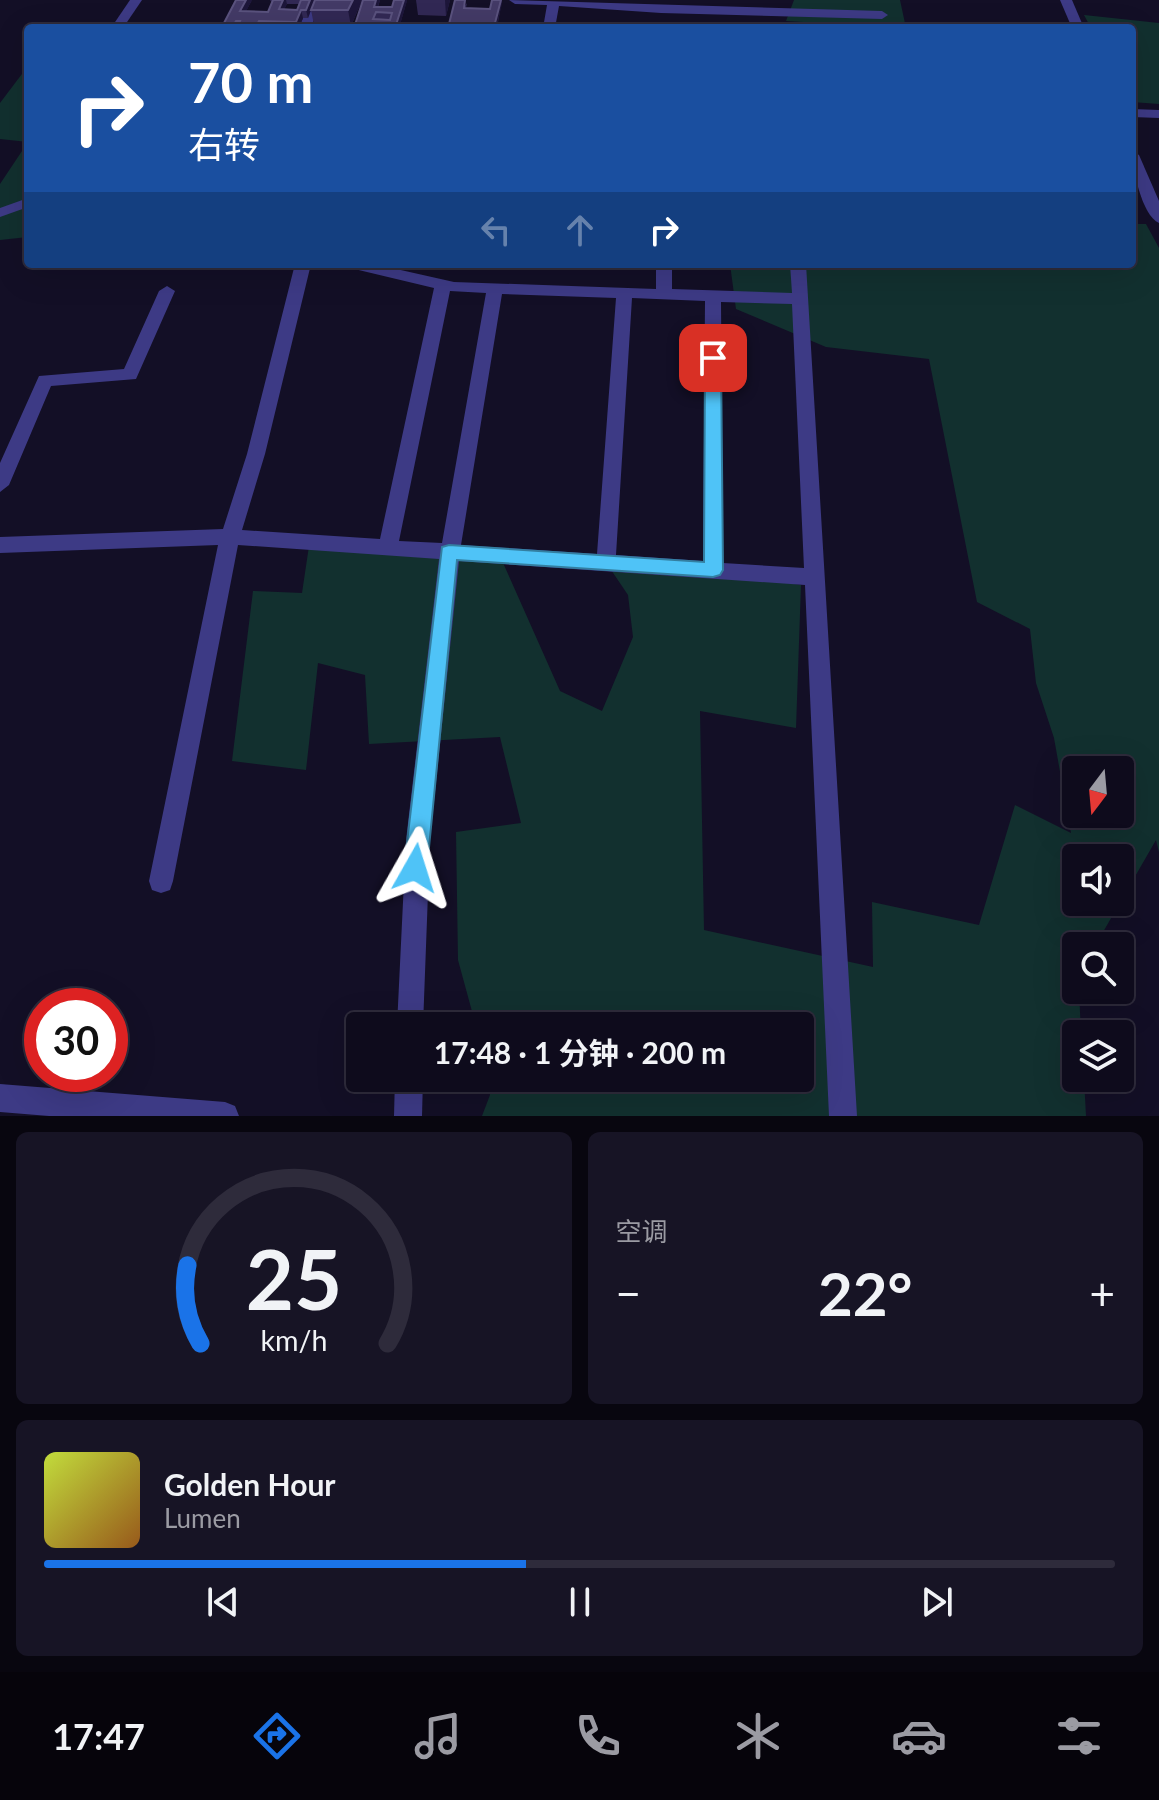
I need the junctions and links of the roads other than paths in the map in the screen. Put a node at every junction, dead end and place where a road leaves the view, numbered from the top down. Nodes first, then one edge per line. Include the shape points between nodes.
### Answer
1 (136, 0) edge
2 (318, 0) edge
3 (515, 0) edge
4 (1066, 0) edge
5 (553, 1) edge
6 (882, 15) dead end
7 (120, 24) edge
8 (306, 24) edge
9 (550, 24) edge
10 (1076, 24) edge
11 (1136, 113) edge
12 (1159, 114) edge
13 (1136, 164) edge
14 (24, 204) edge
15 (0, 213) edge
16 (1159, 218) edge
17 (302, 268) edge
18 (380, 268) edge
19 (664, 268) edge
20 (798, 268) edge
21 (443, 285) junction
22 (495, 288) junction
23 (167, 291) dead end
24 (624, 294) junction
25 (664, 296) junction
26 (713, 297) junction
27 (800, 299) junction
28 (0, 485) edge
29 (230, 537) junction
30 (0, 545) edge
31 (388, 548) junction
32 (449, 552) junction
33 (606, 563) junction
34 (713, 570) junction
35 (814, 577) junction
36 (161, 881) dead end
37 (410, 1012) edge
38 (409, 1092) edge
39 (0, 1098) edge
40 (225, 1116) edge
41 (408, 1116) edge
42 (843, 1116) edge

1 - 7 street
2 - 8 street
3 - 5 street
4 - 10 street
5 - 6 street
5 - 9 street
11 - 12 street
13 - 16 street
14 - 15 street
17 - 29 street
18 - 21 street
19 - 25 street
20 - 27 street
21 - 22 street
21 - 31 street
22 - 24 street
22 - 32 street
23 - 28 street via 130,375 45,380
24 - 25 street
24 - 33 street
25 - 26 street
26 - 27 street
26 - 34 street
27 - 35 street
29 - 30 street
29 - 31 street
29 - 36 street
31 - 32 street
32 - 33 street
32 - 37 street via 412,900
33 - 34 street
34 - 35 street
35 - 42 street
38 - 41 street
39 - 40 street

